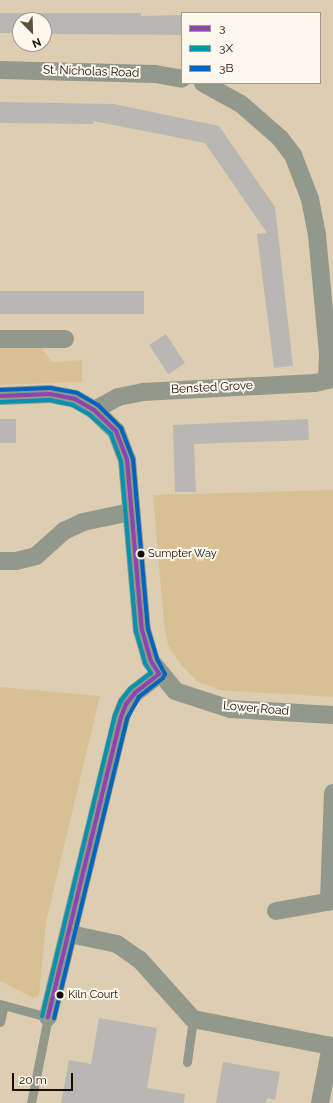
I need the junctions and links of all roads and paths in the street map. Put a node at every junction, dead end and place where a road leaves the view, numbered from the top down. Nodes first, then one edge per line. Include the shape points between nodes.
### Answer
1 (0, 70) edge
2 (181, 79) edge
3 (205, 84) edge
4 (65, 339) dead end
5 (0, 340) edge
6 (330, 379) edge
7 (0, 396) edge
8 (94, 410) junction
9 (131, 512) junction
10 (0, 561) edge
11 (160, 674) junction
12 (333, 715) edge
13 (333, 793) edge
14 (331, 901) edge
15 (276, 911) dead end
16 (70, 934) junction
17 (2, 1004) edge
18 (48, 1017) junction
19 (193, 1019) junction
20 (0, 1022) edge
21 (187, 1062) dead end
22 (31, 1103) edge
23 (320, 1103) edge

1 - 2 street, St. Nicholas Road via 155,74
3 - 6 street via 241,104 280,138 293,155 310,199 317,235
4 - 5 street
6 - 8 street, Bensted Grove via 315,383 143,392 118,397
7 - 8 street, Lower Road via 50,394 75,399
8 - 9 street, Lower Road via 116,431 127,460
9 - 10 street via 83,522 64,531 36,556 16,562
9 - 11 street, Lower Road via 142,630 151,661
11 - 12 street, Lower Road via 175,691 230,709
11 - 16 street via 135,692 126,704
13 - 14 street
14 - 15 street
16 - 18 street
16 - 19 street via 117,944 140,960
17 - 18 lane
17 - 20 lane
18 - 22 lane
19 - 21 lane
19 - 23 street via 331,1046

